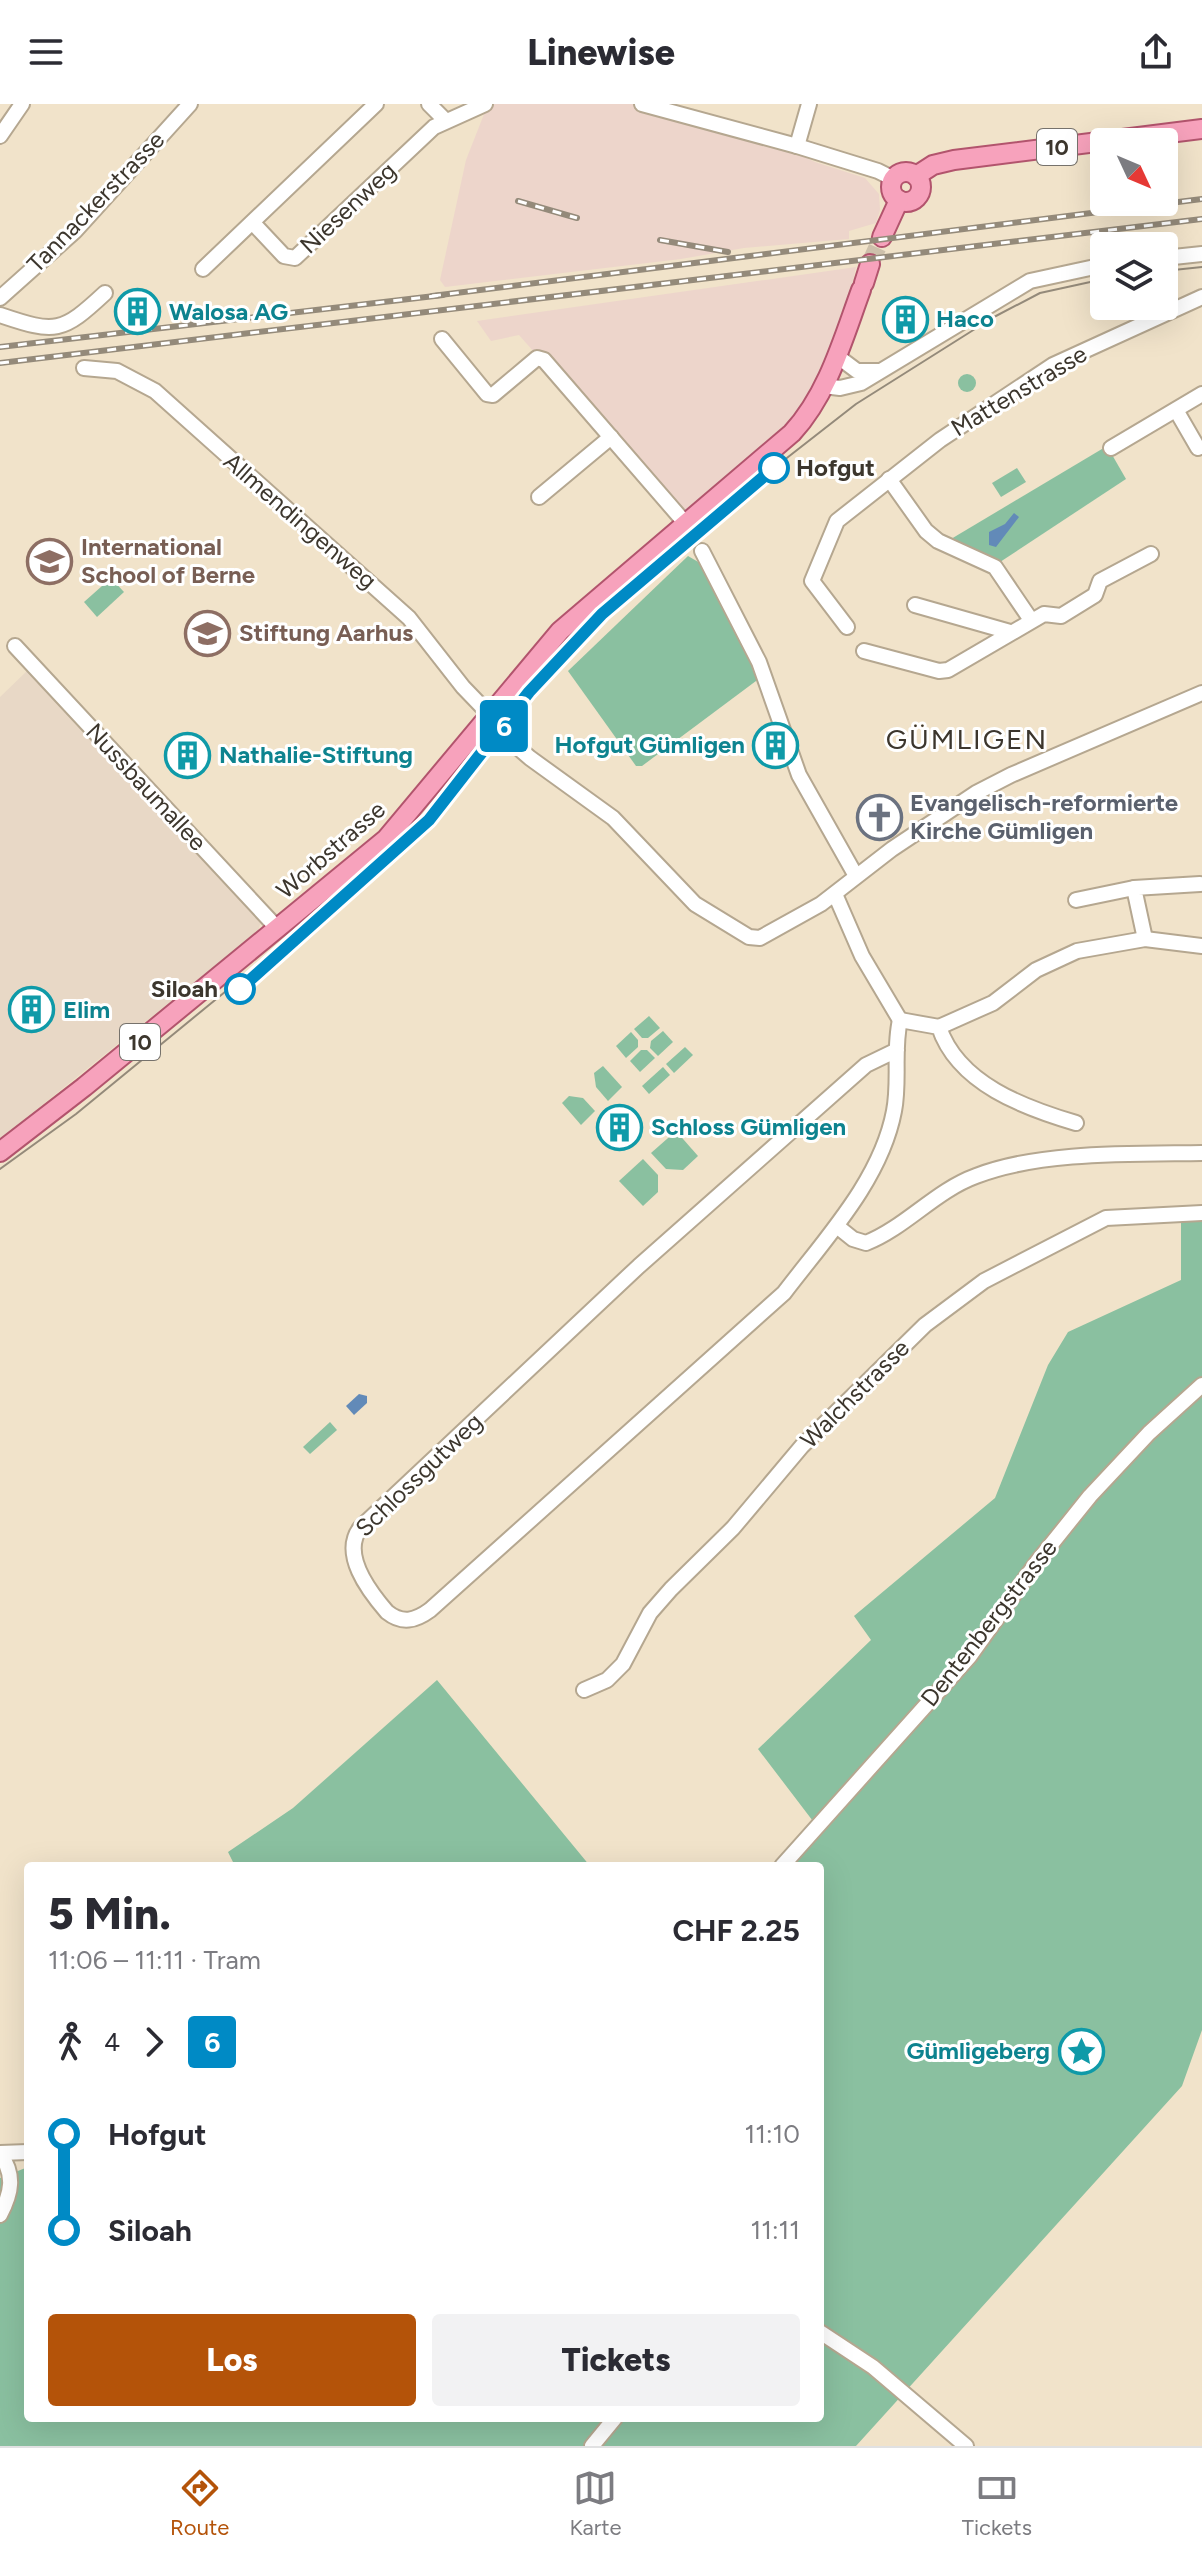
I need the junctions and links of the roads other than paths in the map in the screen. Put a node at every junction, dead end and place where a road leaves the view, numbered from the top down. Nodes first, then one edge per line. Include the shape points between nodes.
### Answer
1 (22, 104) edge
2 (190, 104) edge
3 (376, 104) edge
4 (429, 104) edge
5 (485, 104) edge
6 (642, 104) edge
7 (809, 104) edge
8 (445, 120) junction
9 (1202, 129) edge
10 (0, 136) edge
11 (797, 146) junction
12 (916, 176) junction
13 (894, 179) junction
14 (899, 200) junction
15 (253, 223) junction
16 (882, 237) tunnel mouth
17 (1201, 254) edge
18 (1178, 256) edge
19 (870, 264) tunnel mouth
20 (1090, 268) edge
21 (203, 269) dead end
22 (105, 293) dead end
23 (1202, 297) edge
24 (0, 298) edge
25 (0, 315) edge
26 (442, 339) dead end
27 (837, 356) junction
28 (84, 368) dead end
29 (879, 371) junction
30 (824, 386) junction
31 (1202, 394) edge
32 (1176, 410) junction
33 (611, 437) junction
34 (1111, 448) dead end
35 (1198, 448) dead end
36 (889, 479) junction
37 (539, 497) dead end
38 (686, 524) junction
39 (702, 551) dead end
40 (1151, 554) dead end
41 (915, 605) dead end
42 (1031, 620) junction
43 (847, 627) dead end
44 (1010, 632) junction
45 (15, 646) dead end
46 (864, 651) dead end
47 (1202, 693) edge
48 (487, 716) junction
49 (856, 876) junction
50 (1200, 884) dead end
51 (1134, 888) junction
52 (835, 894) junction
53 (1076, 900) dead end
54 (278, 929) junction
55 (1145, 939) junction
56 (1202, 946) edge
57 (900, 1020) junction
58 (939, 1027) junction
59 (897, 1050) junction
60 (1076, 1123) dead end
61 (0, 1152) edge
62 (1202, 1153) edge
63 (1202, 1213) edge
64 (838, 1227) junction
65 (1202, 1385) edge
66 (584, 1690) dead end
67 (786, 1862) edge
68 (24, 2152) edge
69 (0, 2153) edge
70 (0, 2215) edge
71 (824, 2335) edge
72 (612, 2422) edge
73 (592, 2446) edge
74 (966, 2446) edge

1 - 10 street
2 - 24 street, Tannackerstrasse via 75,231
3 - 15 street
4 - 8 street
5 - 8 street, Niesenweg
6 - 11 street
7 - 11 street
8 - 15 street, Niesenweg via 295,258 284,256
9 - 12 main road, 10 via 954,160
11 - 13 street
12 - 13 main road via 904,172
12 - 14 main road via 918,197
13 - 14 main road via 891,188
14 - 16 main road
15 - 21 street
17 - 18 street
19 - 27 main road, Worbstrasse / 10
20 - 29 street via 1030,281
22 - 25 street via 65,326 49,328
23 - 36 street, Mattenstrasse via 1053,365
26 - 33 street via 487,394 493,395 537,358 544,360
27 - 29 street via 857,371
27 - 30 main road, Worbstrasse / 10
28 - 48 street, Allmendingenweg via 117,371 155,391 409,618
29 - 30 street via 854,386
30 - 38 main road, Worbstrasse / 10 via 804,421
31 - 32 street
32 - 34 street
32 - 35 street
33 - 37 street
33 - 38 street
36 - 42 street via 938,541 995,567
36 - 43 street, Mattenstrasse via 837,521 812,581
38 - 48 main road, Worbstrasse / 10 via 560,631
39 - 49 street via 759,662 799,775
40 - 42 street via 1100,581 1095,595 1061,616 1044,614
41 - 44 street
42 - 44 street
44 - 46 street via 948,670
45 - 54 street, Nussbaumallee
47 - 49 street via 1000,781
48 - 52 street, Allmendingenweg via 530,758 613,818 695,904 754,938 785,927
48 - 54 main road, Worbstrasse / 10 via 386,839
49 - 52 street
50 - 51 street
51 - 53 street
51 - 55 street
52 - 57 street via 862,956
54 - 61 main road, Worbstrasse / 10
55 - 56 street
55 - 58 street via 1070,953 1036,970 993,1003
57 - 58 street
57 - 59 street
58 - 60 street via 968,1069 990,1088
59 - 64 street via 890,1126
59 - 64 street, Schlossgutweg via 866,1065 651,1255 361,1527 351,1544 353,1558 387,1612 405,1621 430,1610 769,1309
62 - 64 street via 1057,1158 978,1175 930,1199 866,1243
63 - 66 street, Walchstrasse via 1106,1218 984,1281 925,1325 802,1446 733,1528 671,1589 650,1613 623,1664 607,1680
65 - 67 street, Dentenbergstrasse via 1090,1496 970,1656
68 - 69 street
69 - 70 street via 10,2167 12,2183
71 - 74 street via 873,2367
72 - 73 street

